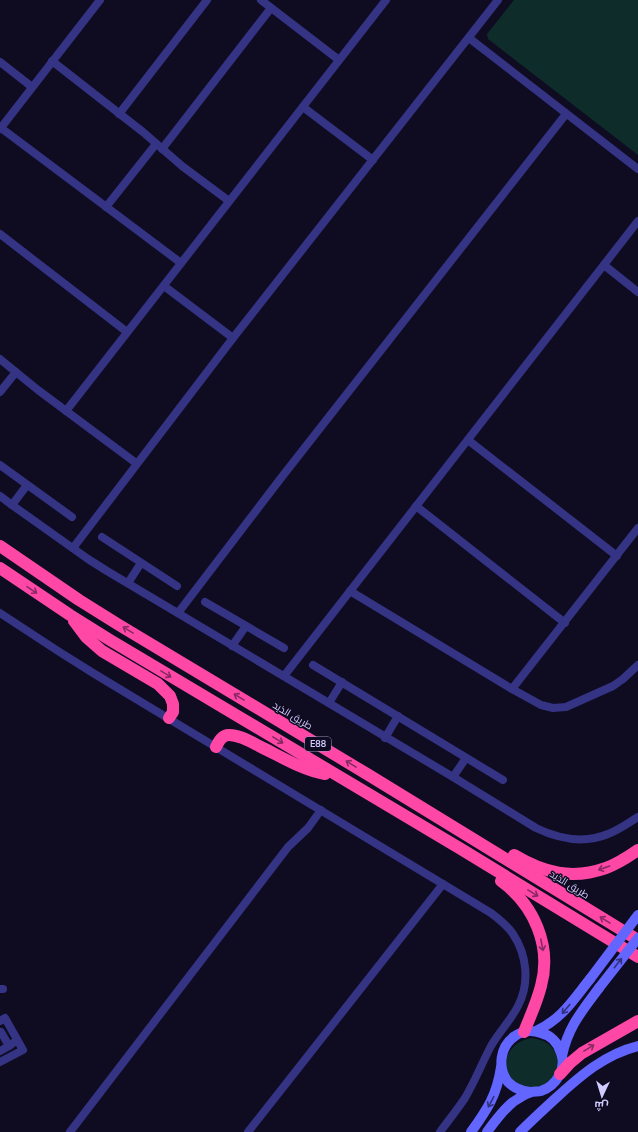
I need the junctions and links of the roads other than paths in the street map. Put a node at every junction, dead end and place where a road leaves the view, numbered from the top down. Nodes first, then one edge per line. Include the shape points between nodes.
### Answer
1 (100, 0) edge
2 (207, 0) edge
3 (261, 0) edge
4 (386, 0) edge
5 (498, 0) edge
6 (272, 8) junction
7 (469, 38) junction
8 (339, 60) junction
9 (52, 61) junction
10 (0, 62) edge
11 (32, 87) junction
12 (303, 107) junction
13 (119, 114) junction
14 (566, 114) junction
15 (0, 129) edge
16 (159, 146) junction
17 (373, 160) junction
18 (638, 170) edge
19 (229, 201) junction
20 (106, 207) junction
21 (638, 221) edge
22 (0, 234) edge
23 (181, 263) junction
24 (604, 265) junction
25 (164, 286) junction
26 (638, 292) edge
27 (127, 332) junction
28 (233, 338) junction
29 (0, 359) edge
30 (16, 372) junction
31 (0, 392) edge
32 (66, 411) junction
33 (468, 440) junction
34 (136, 463) junction
35 (0, 465) edge
36 (27, 485) junction
37 (0, 496) edge
38 (12, 505) junction
39 (416, 506) junction
40 (72, 518) dead end
41 (638, 528) edge
42 (102, 537) dead end
43 (0, 546) edge
44 (73, 548) junction
45 (617, 556) junction
46 (141, 563) junction
47 (0, 568) edge
48 (128, 583) junction
49 (177, 586) dead end
50 (350, 591) junction
51 (206, 602) dead end
52 (0, 613) edge
53 (178, 613) junction
54 (70, 616) junction
55 (565, 623) junction
56 (246, 626) junction
57 (232, 646) junction
58 (284, 648) dead end
59 (313, 665) dead end
60 (638, 665) edge
61 (284, 676) junction
62 (342, 682) junction
63 (512, 689) junction
64 (329, 703) junction
65 (398, 716) junction
66 (169, 718) junction
67 (385, 738) junction
68 (216, 747) junction
69 (466, 758) junction
70 (367, 774) junction
71 (340, 777) junction
72 (453, 778) junction
73 (503, 780) dead end
74 (358, 788) junction
75 (321, 810) junction
76 (638, 817) edge
77 (638, 850) edge
78 (443, 884) junction
79 (638, 915) edge
80 (638, 939) edge
81 (638, 957) edge
82 (0, 1021) edge
83 (638, 1021) edge
84 (530, 1032) junction
85 (0, 1033) edge
86 (17, 1040) junction
87 (8, 1046) junction
88 (638, 1046) edge
89 (0, 1051) edge
90 (562, 1056) junction
91 (0, 1062) edge
92 (502, 1067) junction
93 (560, 1074) junction
94 (530, 1092) junction
95 (70, 1132) edge
96 (248, 1132) edge
97 (440, 1132) edge
98 (471, 1132) edge
99 (487, 1132) edge
100 (520, 1132) edge

1 - 9 street
2 - 13 street
3 - 6 street
4 - 8 street
5 - 7 street
6 - 8 street
6 - 16 street
7 - 14 street
7 - 17 street
8 - 12 street
9 - 11 street
9 - 13 street
10 - 11 street
11 - 15 street
12 - 17 street
12 - 19 street
13 - 16 street
14 - 18 street
14 - 53 street
15 - 20 street
16 - 19 street
16 - 20 street
17 - 28 street
19 - 23 street
20 - 23 street
21 - 24 street
22 - 27 street
23 - 25 street
24 - 26 street
24 - 33 street
25 - 27 street
25 - 28 street
27 - 32 street
28 - 34 street
29 - 30 street
30 - 31 street
30 - 32 street
32 - 34 street
33 - 39 street
33 - 45 street
34 - 44 street
35 - 36 street
36 - 38 street
36 - 40 street
37 - 38 street
38 - 44 street
39 - 50 street
39 - 55 street
41 - 45 street
42 - 46 street
70 -> 43 highway, طريق الذيد / E88 via 79,600
44 - 48 street
45 - 55 street
46 - 48 street
46 - 49 street
47 -> 54 highway, E88
48 - 53 street
50 - 61 street
50 - 63 street
51 - 56 street
52 - 66 street
53 - 57 street
54 - 66 highway via 86,637 102,651 158,684 170,696 173,712
54 -> 71 highway, E88
55 - 63 street
56 - 57 street
56 - 58 street
57 - 61 street
59 - 62 street
60 - 63 street via 613,686 566,707 541,705
61 - 64 street
62 - 64 street
62 - 65 street
64 - 67 street
65 - 67 street
65 - 69 street
66 - 68 street
67 - 72 street
68 - 71 highway via 223,737 236,736 298,765
68 - 75 street
69 - 72 street
69 - 73 street
77 -> 70 highway via 606,868 590,872 573,874 540,868 427,803
80 -> 70 highway, طريق الذيد / E88
71 - 74 highway, E88
72 - 76 street via 536,828 559,837 583,840 602,836
74 -> 81 highway, E88
74 -> 84 highway via 397,818 511,888 523,901 540,932 544,950 542,985
75 - 78 street
75 - 95 street via 308,828 288,847
78 - 96 street
78 - 97 street via 503,922 519,946 526,971 523,995 518,1006 494,1040 465,1098
79 -> 84 main road, bridge via 561,1015 549,1024
90 -> 80 main road, bridge via 577,1017
82 - 86 street via 5,1018
93 -> 83 highway via 582,1053
84 - 90 main road via 545,1034 553,1039
84 - 92 main road via 516,1035 509,1041 501,1058
85 - 87 street
86 - 87 street
86 - 91 street via 23,1050
87 - 89 street
88 - 100 main road via 599,1063 574,1082
90 - 93 main road
92 - 94 main road via 508,1082 522,1091
92 -> 98 main road via 491,1102
93 - 94 main road via 548,1088
94 - 99 main road via 511,1104

